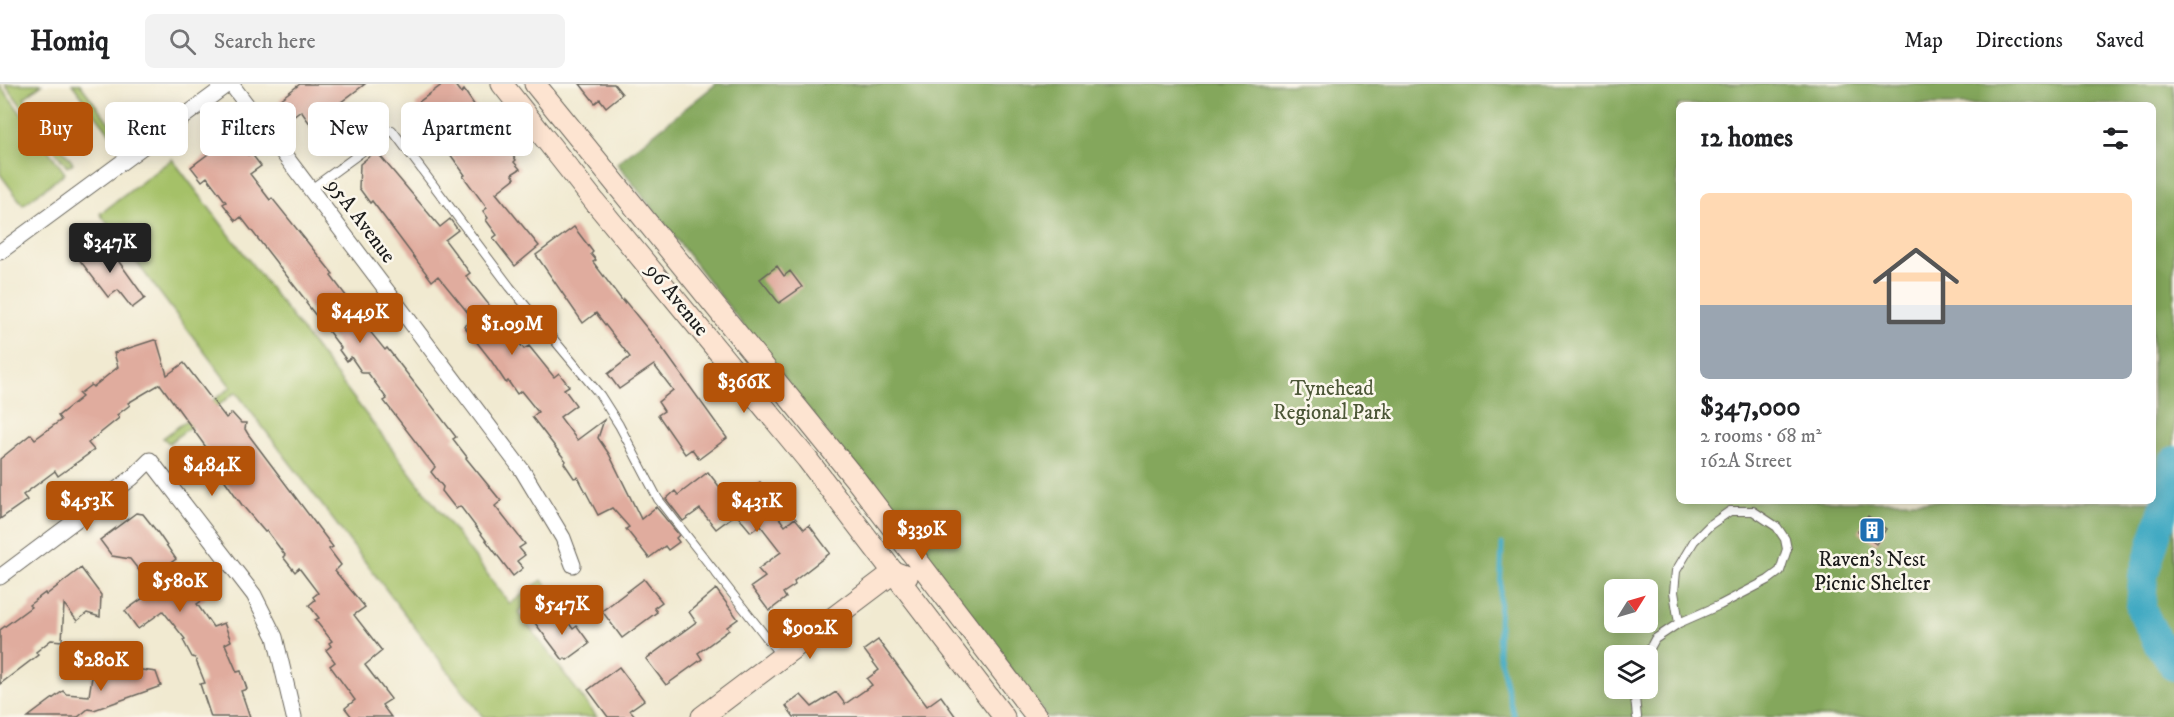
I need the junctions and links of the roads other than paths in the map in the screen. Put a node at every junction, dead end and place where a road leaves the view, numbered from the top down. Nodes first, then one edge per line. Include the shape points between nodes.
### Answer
1 (230, 84) edge
2 (502, 84) edge
3 (535, 84) edge
4 (311, 189) junction
5 (0, 252) edge
6 (573, 565) dead end
7 (894, 572) junction
8 (0, 577) edge
9 (937, 587) junction
10 (1679, 623) junction
11 (1652, 645) edge
12 (782, 657) junction
13 (1635, 699) edge
14 (294, 717) edge
15 (702, 717) edge
16 (1004, 717) edge
17 (1037, 717) edge
18 (1637, 717) edge

1 - 4 street, 95A Avenue
1 - 5 street
2 - 7 main road, 96 Avenue
3 - 9 main road, 96 Avenue via 856,480
4 - 6 street, 95A Avenue via 522,470 564,538
4 - 12 lane via 392,130 510,287 600,395 658,499
7 - 9 main road
7 - 12 main road
7 - 16 main road, 96 Avenue
8 - 14 street via 132,478 150,460 254,595 275,637
9 - 17 main road, 96 Avenue
10 - 10 lane via 1674,592 1676,571 1694,541 1710,525 1730,511 1753,511 1777,527 1787,549 1780,571
10 - 11 lane
12 - 15 main road
13 - 18 lane

